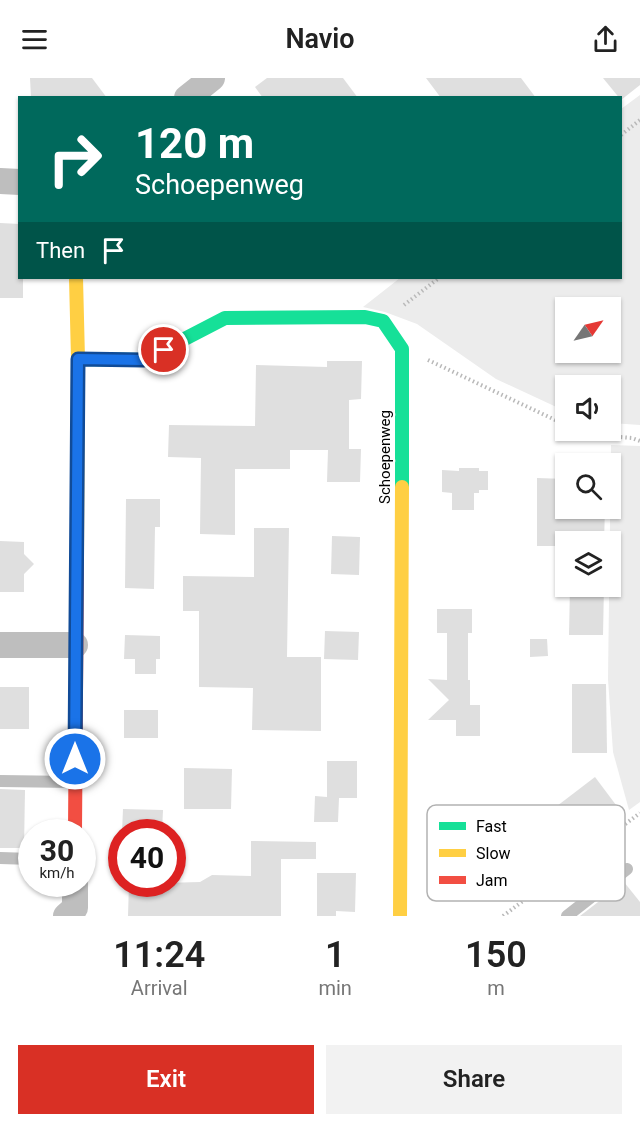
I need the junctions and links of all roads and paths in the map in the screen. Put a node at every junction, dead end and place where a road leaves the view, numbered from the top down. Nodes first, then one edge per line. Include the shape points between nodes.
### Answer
1 (213, 78) edge
2 (190, 96) edge
3 (640, 120) edge
4 (622, 134) edge
5 (0, 181) edge
6 (18, 182) edge
7 (76, 279) edge
8 (438, 279) edge
9 (383, 321) junction
10 (402, 349) junction
11 (78, 359) junction
12 (555, 420) edge
13 (621, 439) edge
14 (640, 441) edge
15 (0, 645) edge
16 (75, 645) junction
17 (0, 781) edge
18 (75, 782) junction
19 (640, 813) edge
20 (75, 819) edge
21 (625, 824) edge
22 (0, 858) edge
23 (18, 859) edge
24 (75, 897) edge
25 (523, 901) edge
26 (586, 901) edge
27 (66, 916) edge
28 (400, 916) edge
29 (503, 916) edge
30 (567, 916) edge

1 - 2 street
3 - 4 path
5 - 6 street
7 - 11 street
8 - 9 path
9 - 10 street
9 - 11 street via 365,317 225,318 144,360
10 - 12 path
10 - 28 street, Schoepenweg
11 - 16 street
13 - 14 path
15 - 16 street
16 - 18 street
17 - 18 lane
18 - 20 street
19 - 21 path
22 - 23 lane
24 - 27 street via 75,908
25 - 29 path
26 - 30 lane

